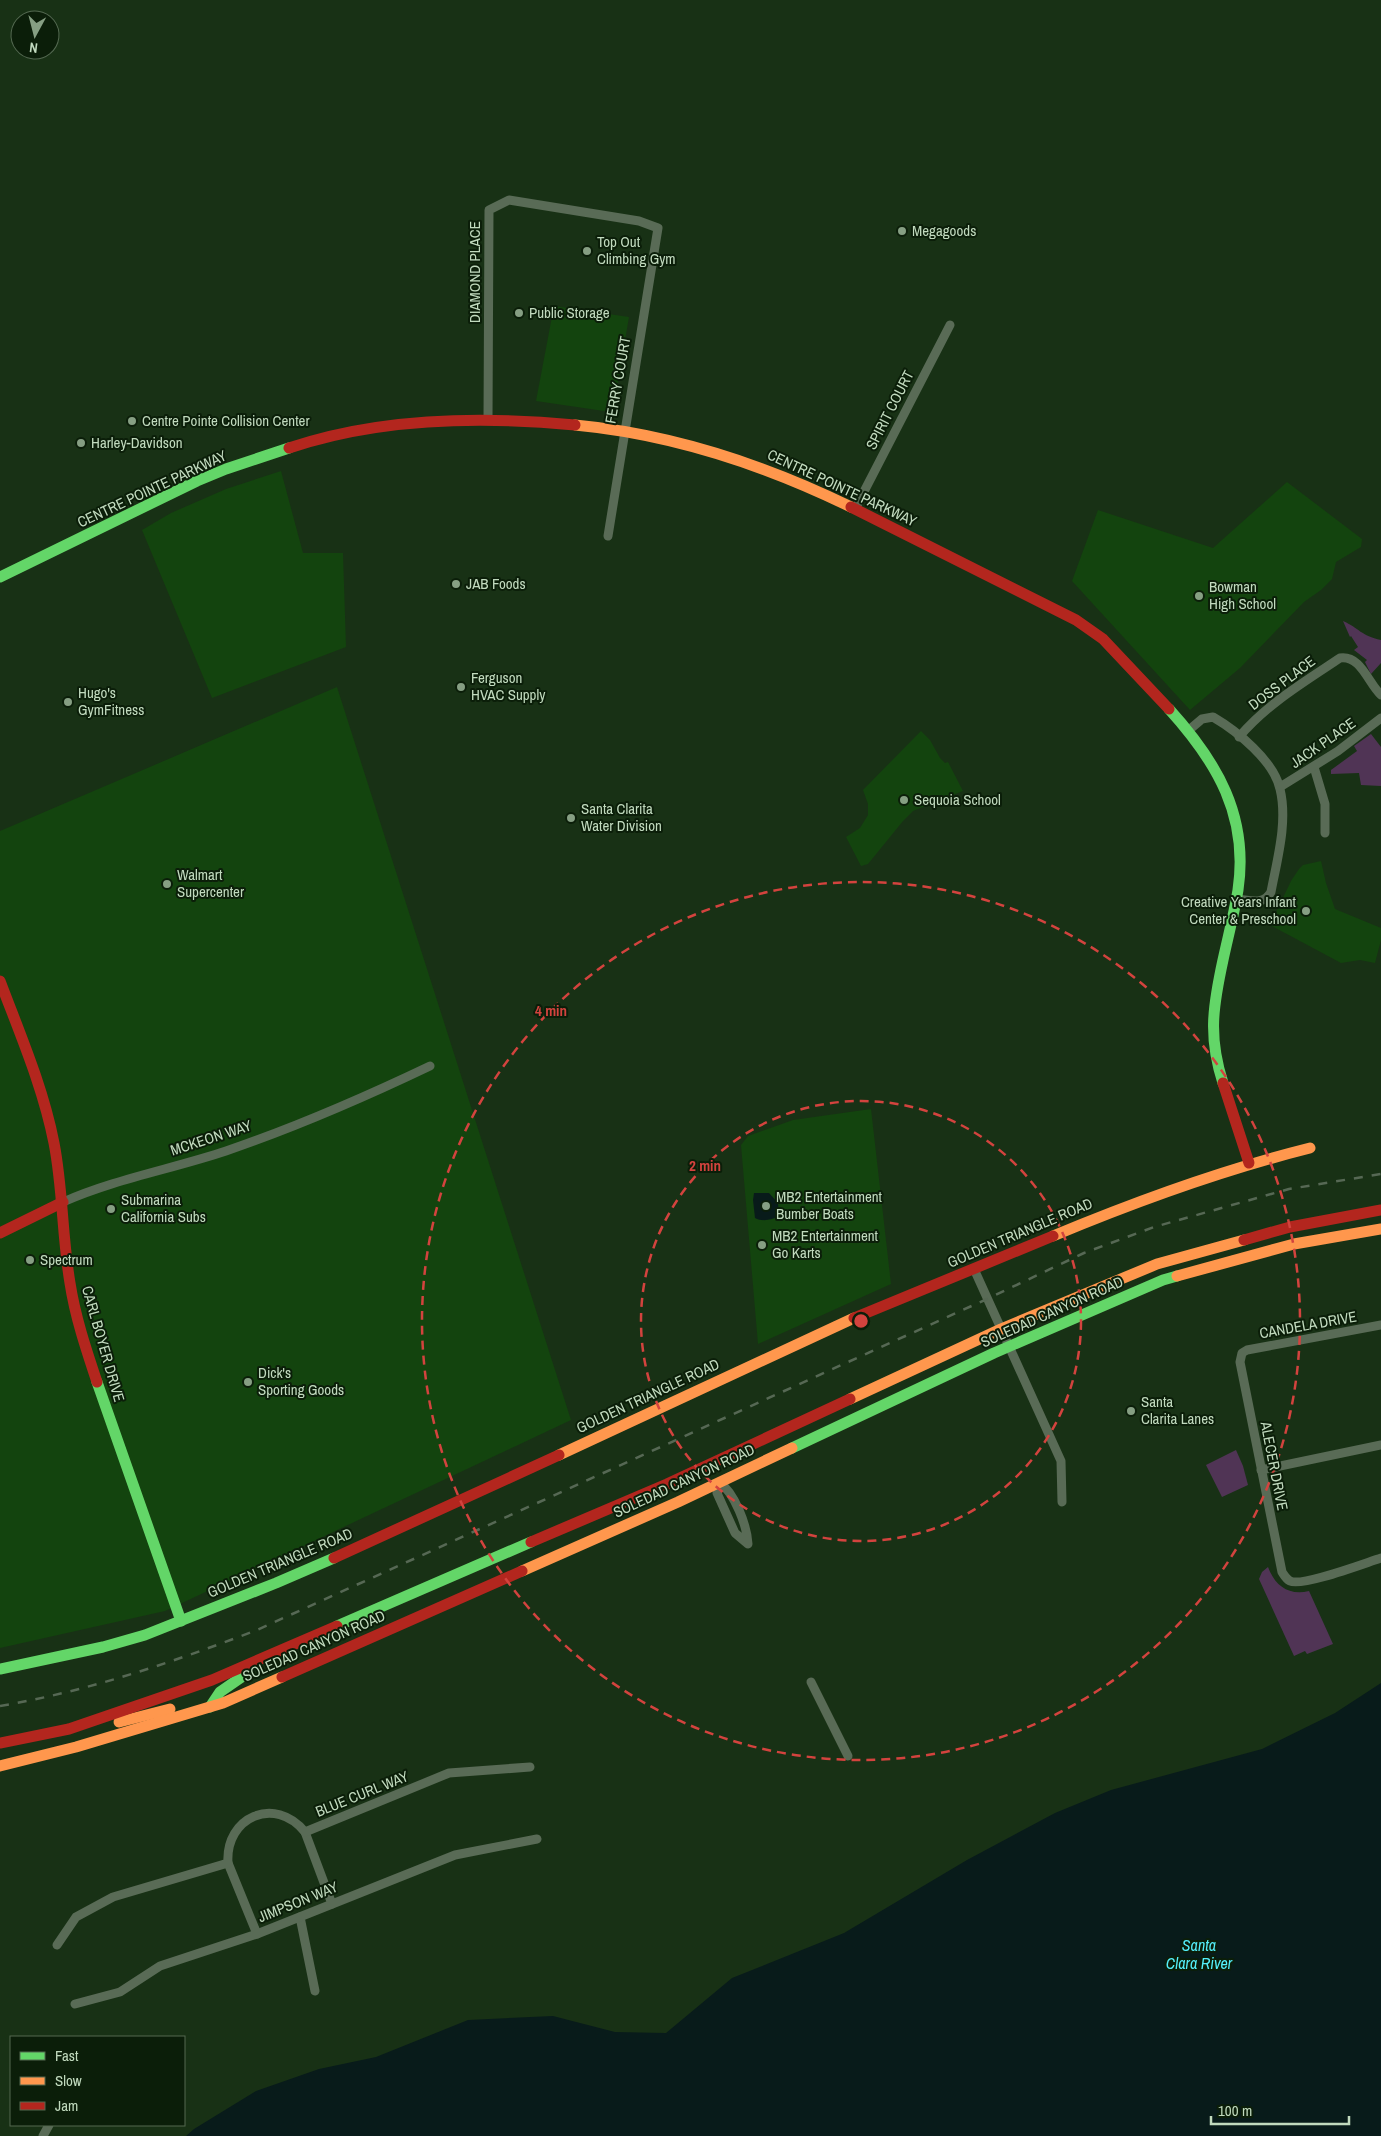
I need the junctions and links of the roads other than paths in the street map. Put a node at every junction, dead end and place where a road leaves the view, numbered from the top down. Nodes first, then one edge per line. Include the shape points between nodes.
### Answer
1 (658, 228) joint
2 (950, 325) dead end
3 (488, 419) junction
4 (624, 430) junction
5 (855, 509) junction
6 (608, 536) dead end
7 (0, 577) edge
8 (1381, 696) edge
9 (1381, 718) edge
10 (1189, 730) junction
11 (1239, 737) junction
12 (1314, 767) junction
13 (1280, 787) junction
14 (1325, 833) dead end
15 (1236, 899) junction
16 (0, 981) edge
17 (430, 1066) dead end
18 (1310, 1148) dead end
19 (1249, 1163) junction
20 (63, 1202) junction
21 (1381, 1210) edge
22 (1381, 1229) edge
23 (0, 1232) edge
24 (974, 1269) junction
25 (1381, 1325) edge
26 (1001, 1330) junction
27 (1009, 1346) junction
28 (1242, 1353) joint
29 (801, 1421) junction
30 (1381, 1445) edge
31 (1261, 1470) junction
32 (719, 1482) junction
33 (1062, 1502) dead end
34 (549, 1535) junction
35 (1381, 1558) edge
36 (181, 1621) junction
37 (268, 1656) junction
38 (0, 1669) edge
39 (811, 1682) dead end
40 (216, 1703) junction
41 (68, 1729) junction
42 (0, 1743) edge
43 (848, 1756) dead end
44 (0, 1766) edge
45 (530, 1767) dead end
46 (305, 1832) junction
47 (538, 1839) dead end
48 (228, 1863) junction
49 (332, 1904) junction
50 (300, 1917) junction
51 (256, 1934) junction
52 (57, 1945) dead end
53 (315, 1991) dead end
54 (75, 2004) dead end

1 - 3 street, DIAMOND PLACE via 509,200 489,210
1 - 4 street, FERRY COURT
2 - 5 street, SPIRIT COURT
3 - 4 street, CENTRE POINTE PARKWAY via 540,420
3 - 7 street, CENTRE POINTE PARKWAY via 375,429 264,456 187,486
4 - 5 street, CENTRE POINTE PARKWAY via 690,444 747,462
4 - 6 street, FERRY COURT
5 - 10 street, CENTRE POINTE PARKWAY via 1090,629
8 - 11 street, DOSS PLACE via 1358,663 1346,657 1340,658 1282,697
9 - 12 street, JACK PLACE
10 - 11 street via 1202,719 1214,717
10 - 15 street, CENTRE POINTE PARKWAY via 1212,760 1234,813 1240,851
11 - 13 street via 1264,760
12 - 13 street, JACK PLACE
12 - 14 street via 1325,804
13 - 15 street via 1282,826 1271,892 1262,902
15 - 19 street, CENTRE POINTE PARKWAY via 1214,1004 1213,1037 1219,1070
16 - 20 street, CARL BOYER DRIVE via 45,1104
17 - 20 street, MCKEON WAY via 378,1092 228,1150 109,1184
18 - 19 street, GOLDEN TRIANGLE ROAD
19 - 24 street, GOLDEN TRIANGLE ROAD via 1115,1210
20 - 23 street, MCKEON WAY
20 - 36 street, CARL BOYER DRIVE via 73,1299 91,1365
21 - 26 street, SOLEDAD CANYON ROAD via 1290,1227 1157,1264
22 - 27 street, SOLEDAD CANYON ROAD via 1294,1244 1163,1280
24 - 26 street
24 - 36 street, GOLDEN TRIANGLE ROAD via 879,1307 751,1365 445,1509
25 - 28 street, CANDELA DRIVE
26 - 27 street
26 - 29 street, SOLEDAD CANYON ROAD
27 - 32 street, SOLEDAD CANYON ROAD
27 - 33 street via 1061,1461
28 - 31 street, ALECER DRIVE via 1240,1362
29 - 32 street via 785,1437 727,1465 718,1477
29 - 34 street, SOLEDAD CANYON ROAD
30 - 31 street
31 - 35 street, ALECER DRIVE via 1282,1572 1290,1581 1310,1580
32 - 32 street via 717,1493 735,1533 748,1544 747,1529 728,1488
32 - 34 street via 697,1479 597,1522 563,1534
32 - 40 street, SOLEDAD CANYON ROAD
34 - 37 street, SOLEDAD CANYON ROAD
36 - 38 street, GOLDEN TRIANGLE ROAD via 103,1647
37 - 40 street via 219,1691
37 - 41 street, SOLEDAD CANYON ROAD via 198,1686
39 - 43 street
40 - 41 street
40 - 44 street, SOLEDAD CANYON ROAD via 76,1747
41 - 42 street, SOLEDAD CANYON ROAD
45 - 46 street, BLUE CURL WAY via 449,1773
46 - 48 street, BLUE CURL WAY via 284,1815 256,1815 240,1824 231,1838
46 - 49 street
47 - 49 street, JIMPSON WAY via 455,1855
48 - 51 street
48 - 52 street via 113,1897 76,1917
49 - 50 street, JIMPSON WAY
50 - 51 street, JIMPSON WAY
50 - 53 street
51 - 54 street, JIMPSON WAY via 160,1966 120,1992

